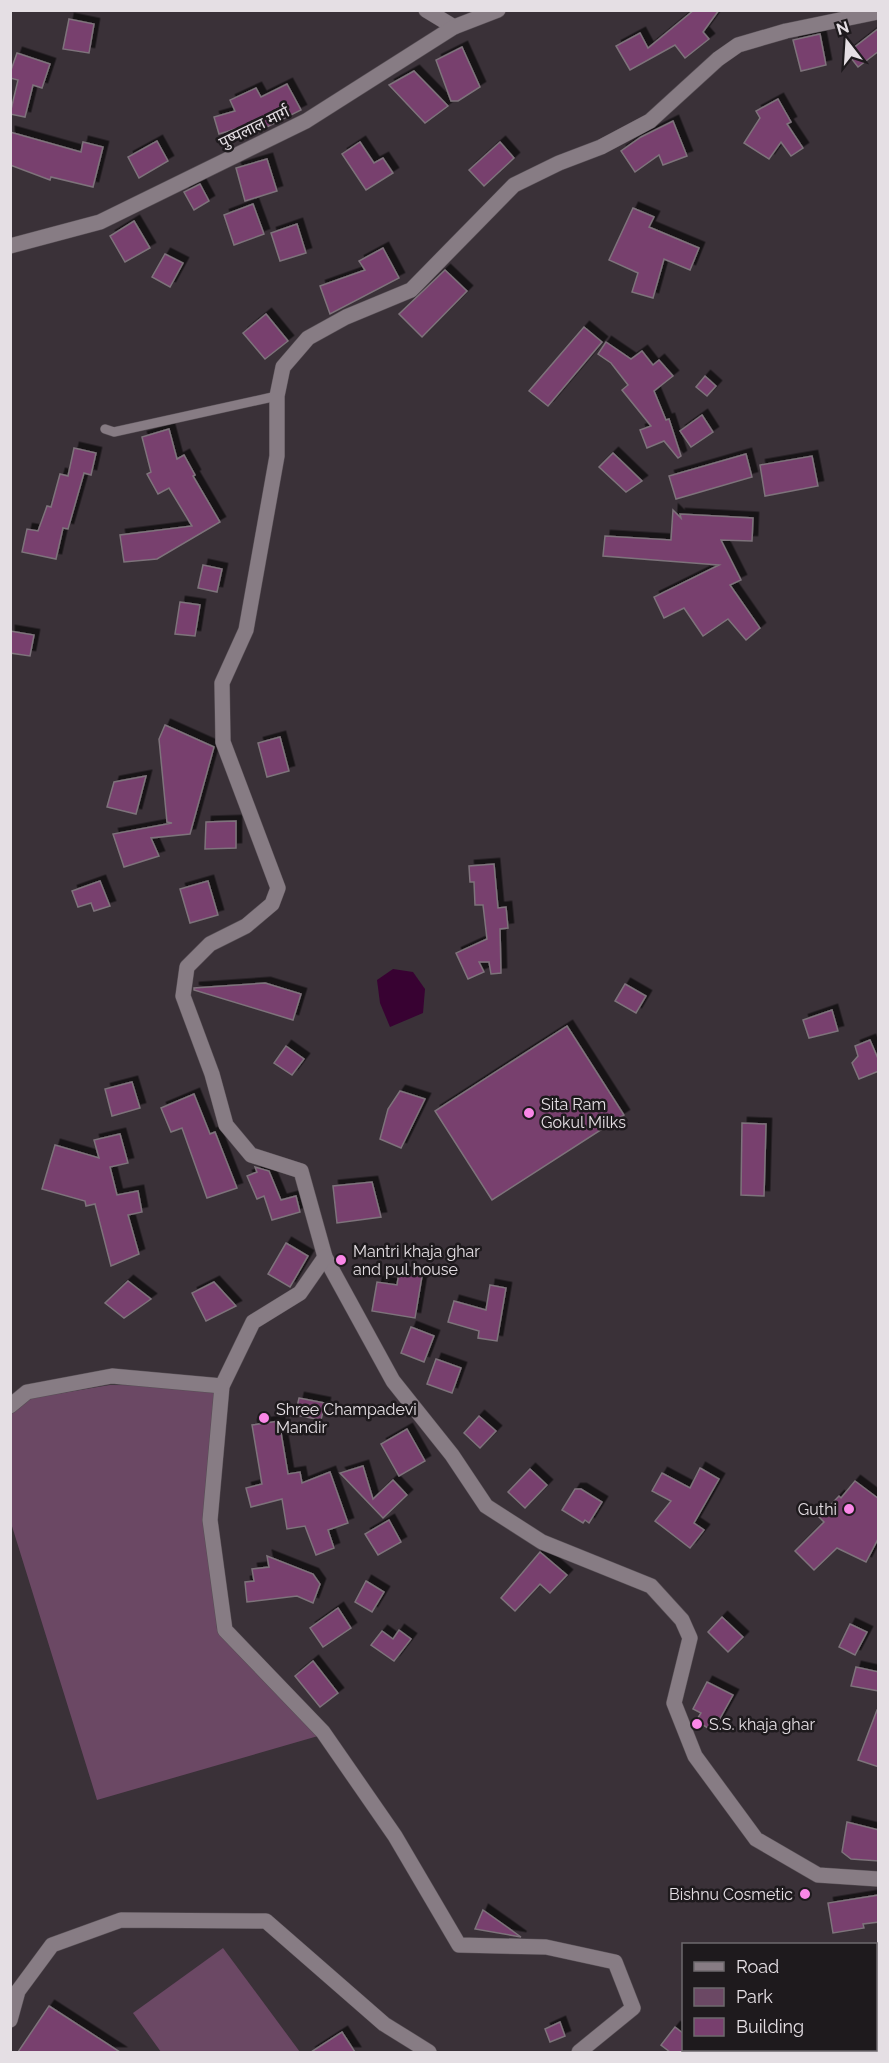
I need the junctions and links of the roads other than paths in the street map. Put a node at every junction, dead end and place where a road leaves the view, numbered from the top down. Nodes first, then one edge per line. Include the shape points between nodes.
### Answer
1 (426, 10) edge
2 (498, 10) edge
3 (879, 12) edge
4 (454, 27) junction
5 (10, 246) edge
6 (277, 396) junction
7 (105, 429) dead end
8 (325, 1257) junction
9 (222, 1386) junction
10 (10, 1406) edge
11 (879, 1879) edge
12 (10, 2020) edge
13 (429, 2052) edge
14 (579, 2052) edge

1 - 4 street
2 - 4 street, पुष्पलाल मार्ग
3 - 6 street via 738,45 650,121 514,185 411,290 346,316 308,338 283,367
4 - 5 street, पुष्पलाल मार्ग via 306,121 100,222
6 - 7 lane via 114,432
6 - 8 street via 277,456 246,630 222,683 223,742 278,888 272,904 246,926 210,944 187,967 183,996 213,1074 226,1125 251,1155 301,1171
8 - 9 street via 300,1293 253,1322
8 - 11 street via 393,1381 452,1455 486,1506 542,1542 651,1586 682,1620 690,1638 674,1703 695,1756 756,1839 818,1875
9 - 10 street via 112,1376 27,1392
9 - 14 street via 210,1520 225,1630 323,1732 395,1836 459,1945 546,1947 615,1962 633,2008
12 - 13 street via 18,1991 52,1945 121,1920 266,1921 384,2024

